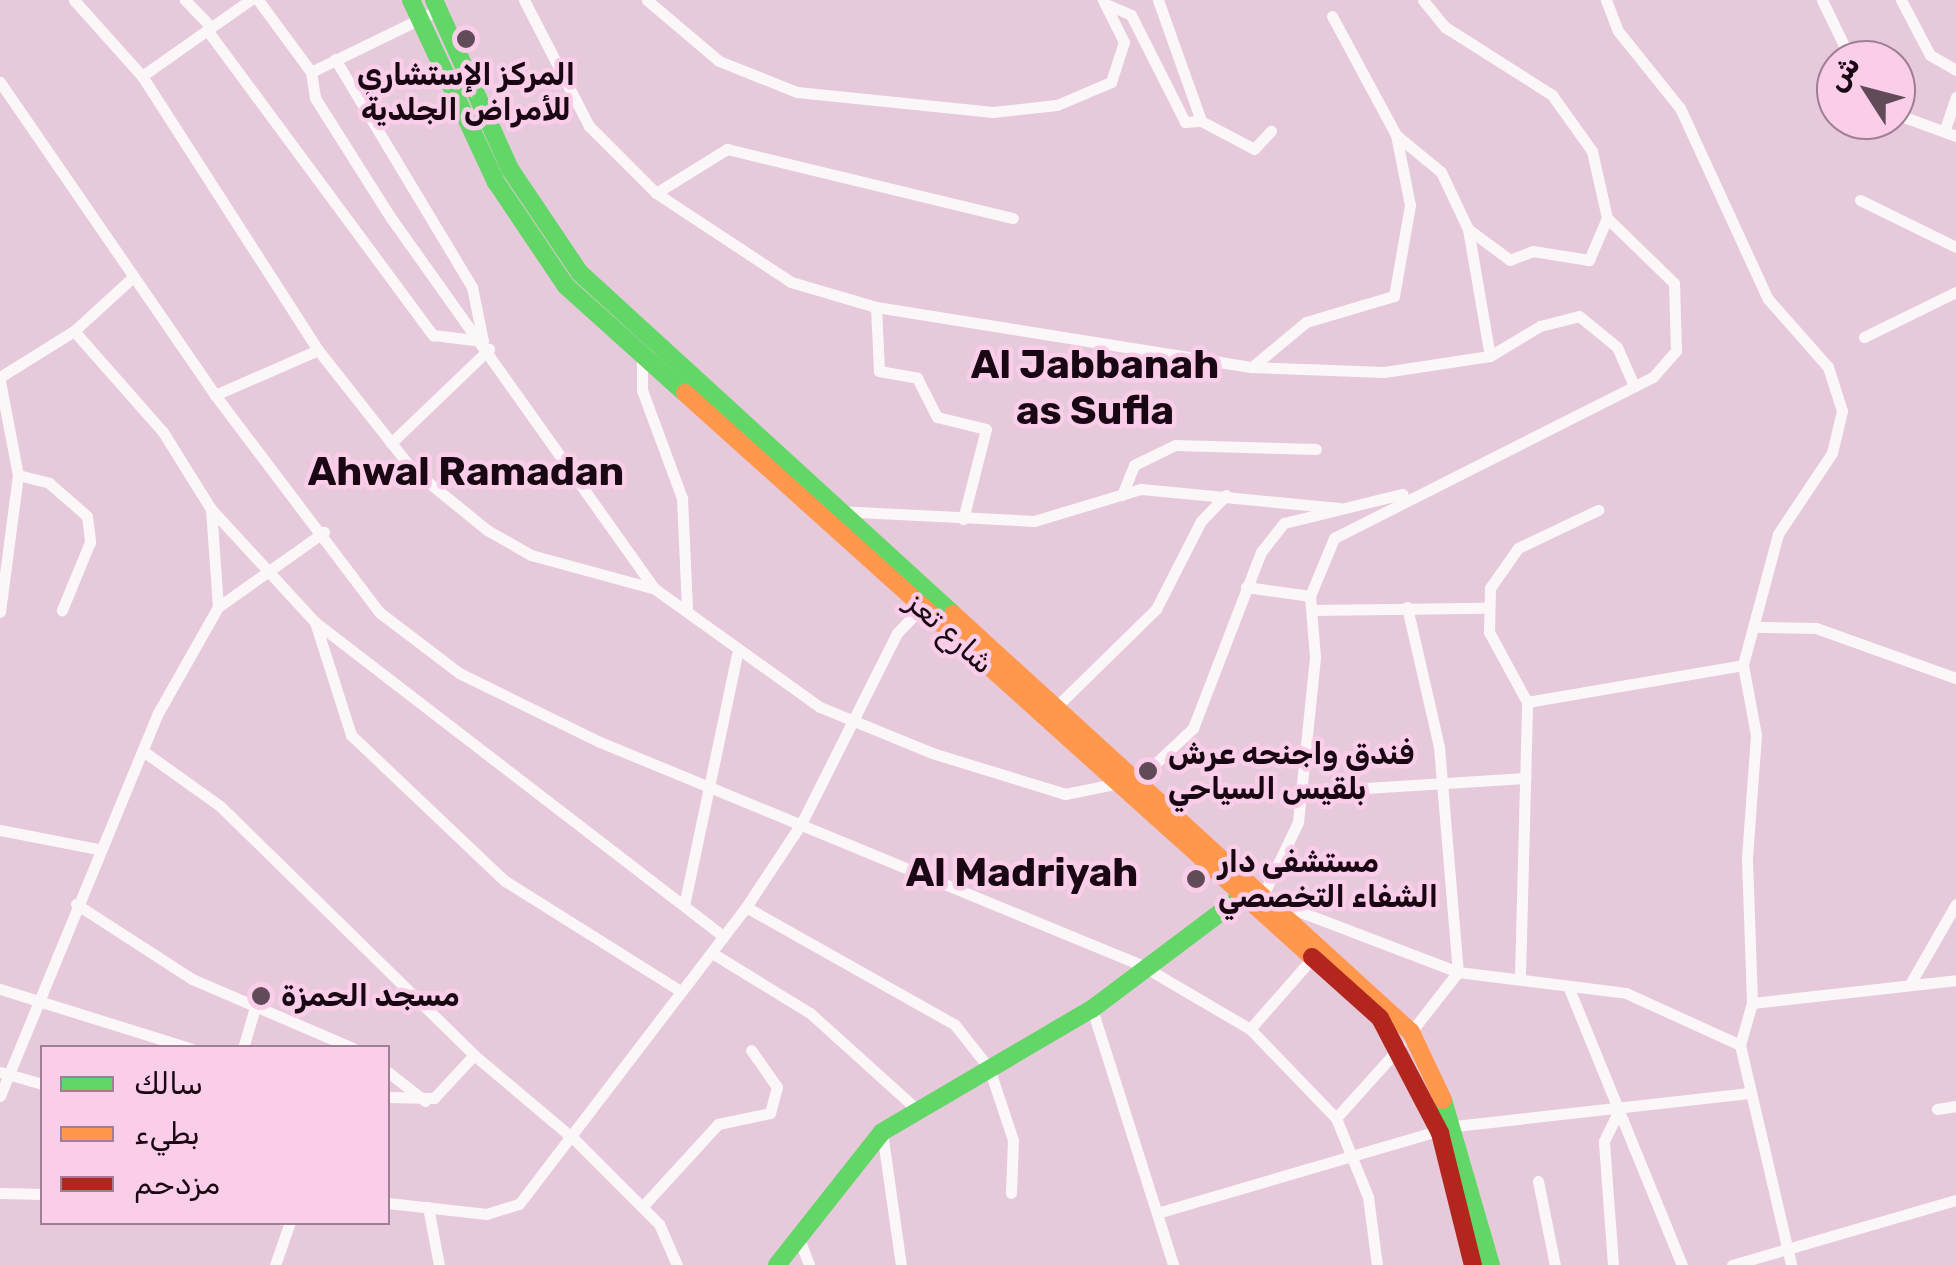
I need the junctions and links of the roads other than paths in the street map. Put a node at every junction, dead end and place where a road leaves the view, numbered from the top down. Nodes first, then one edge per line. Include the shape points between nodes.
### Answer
1 (74, 0) edge
2 (185, 0) edge
3 (250, 0) edge
4 (258, 0) edge
5 (524, 0) edge
6 (648, 0) edge
7 (1158, 0) edge
8 (1422, 0) edge
9 (1606, 0) edge
10 (1822, 0) edge
11 (1901, 0) edge
12 (1105, 2) edge
13 (436, 5) edge
14 (414, 8) edge
15 (1332, 16) dead end
16 (209, 29) junction
17 (1841, 40) edge
18 (335, 59) junction
19 (1954, 65) edge
20 (311, 72) junction
21 (142, 76) junction
22 (0, 82) edge
23 (1956, 97) edge
24 (1201, 121) junction
25 (1916, 121) edge
26 (1271, 131) dead end
27 (1950, 132) edge
28 (1396, 135) junction
29 (656, 193) junction
30 (1860, 200) dead end
31 (1013, 218) dead end
32 (1606, 218) junction
33 (1468, 229) junction
34 (1956, 247) edge
35 (133, 277) junction
36 (1956, 292) edge
37 (876, 307) junction
38 (74, 331) junction
39 (1864, 337) dead end
40 (486, 345) junction
41 (318, 350) junction
42 (648, 354) junction
43 (1490, 356) junction
44 (1252, 367) junction
45 (0, 379) edge
46 (1634, 386) junction
47 (215, 395) junction
48 (391, 442) junction
49 (1316, 449) dead end
50 (18, 475) junction
51 (1424, 489) junction
52 (1122, 495) junction
53 (1226, 495) junction
54 (1339, 508) junction
55 (211, 509) junction
56 (1598, 510) dead end
57 (834, 515) junction
58 (963, 519) junction
59 (324, 532) junction
60 (4, 572) edge
61 (268, 574) junction
62 (1246, 587) junction
63 (655, 588) junction
64 (1310, 596) junction
65 (218, 607) junction
66 (921, 608) junction
67 (1407, 608) junction
68 (1486, 608) junction
69 (687, 609) junction
70 (62, 610) dead end
71 (1312, 610) junction
72 (0, 612) edge
73 (315, 622) junction
74 (1759, 627) junction
75 (737, 654) junction
76 (1743, 665) junction
77 (1956, 678) edge
78 (1527, 702) junction
79 (1058, 704) junction
80 (851, 720) junction
81 (143, 751) junction
82 (1140, 778) junction
83 (1526, 778) junction
84 (1118, 782) junction
85 (1442, 784) junction
86 (713, 787) junction
87 (1302, 792) junction
88 (801, 824) junction
89 (0, 830) edge
90 (98, 849) junction
91 (1261, 888) junction
92 (1242, 900) junction
93 (685, 901) junction
94 (76, 904) junction
95 (1280, 904) junction
96 (1956, 904) edge
97 (746, 907) junction
98 (723, 936) junction
99 (712, 952) junction
100 (1312, 957) junction
101 (1141, 965) junction
102 (1458, 972) junction
103 (1520, 976) junction
104 (1956, 980) edge
105 (1910, 984) junction
106 (1568, 986) junction
107 (0, 989) edge
108 (679, 990) junction
109 (38, 999) junction
110 (1752, 1002) junction
111 (256, 1004) junction
112 (1092, 1009) junction
113 (1250, 1029) junction
114 (1406, 1040) junction
115 (181, 1045) edge
116 (244, 1045) edge
117 (346, 1045) edge
118 (1740, 1045) junction
119 (751, 1050) dead end
120 (474, 1055) junction
121 (989, 1068) junction
122 (4, 1073) edge
123 (390, 1074) edge
124 (40, 1083) edge
125 (1749, 1092) junction
126 (0, 1096) edge
127 (390, 1097) edge
128 (425, 1101) junction
129 (1956, 1106) edge
130 (915, 1108) junction
131 (1938, 1109) dead end
132 (1618, 1112) junction
133 (1336, 1118) junction
134 (1447, 1130) junction
135 (882, 1132) junction
136 (575, 1140) junction
137 (1350, 1153) junction
138 (1538, 1181) dead end
139 (0, 1193) edge
140 (1011, 1193) dead end
141 (40, 1194) edge
142 (1956, 1200) edge
143 (390, 1203) edge
144 (428, 1207) junction
145 (642, 1207) junction
146 (1158, 1213) junction
147 (289, 1225) edge
148 (798, 1234) junction
149 (1788, 1247) junction
150 (276, 1265) edge
151 (439, 1265) edge
152 (677, 1265) edge
153 (777, 1265) edge
154 (809, 1265) edge
155 (902, 1265) edge
156 (1173, 1265) edge
157 (1377, 1265) edge
158 (1473, 1265) edge
159 (1491, 1265) edge
160 (1554, 1265) edge
161 (1612, 1265) edge
162 (1682, 1265) edge
163 (1732, 1265) edge
164 (1791, 1265) edge

1 - 21 street
2 - 16 street
3 - 16 street
4 - 20 street
5 - 29 street via 590,126
6 - 12 street via 719,61 797,92 994,112 1057,105 1111,82 1124,42
7 - 24 street
8 - 32 street via 1445,27 1552,95 1592,151
9 - 74 street via 1618,30 1680,108 1768,299 1828,368 1842,410 1832,453 1778,534
10 - 17 street
11 - 19 street via 1930,55
12 - 24 street via 1131,15 1185,122
13 - 14 street
13 - 42 main road, شارع تعز via 476,105 549,233
14 - 18 street
14 - 42 main road, شارع تعز via 496,182 566,286
15 - 28 street
16 - 21 street
16 - 40 street via 433,335
18 - 20 street
18 - 40 street via 472,287
20 - 40 street via 315,98 391,218
21 - 41 street
22 - 35 street
23 - 27 street
24 - 26 street via 1254,149
25 - 27 street
28 - 33 street via 1441,172
28 - 44 street via 1410,205 1394,296 1306,322
29 - 31 street via 727,148
29 - 37 street via 791,282
30 - 34 street
32 - 33 street via 1590,260 1533,251 1510,260
32 - 46 street via 1674,283 1676,352
33 - 43 street
35 - 38 street
35 - 47 street
36 - 39 street
37 - 44 street
37 - 58 street via 879,372 918,378 936,418 986,429
38 - 45 street
38 - 55 street via 163,432
40 - 48 street
40 - 63 street
41 - 47 street
41 - 48 street
42 - 57 main road, شارع تعز
42 - 69 street via 651,418 682,498
43 - 44 street via 1384,372
43 - 46 street via 1540,326 1579,316 1616,347
45 - 50 street
46 - 51 street
47 - 59 street
48 - 63 street via 487,530 531,555
49 - 52 street via 1176,445 1134,465
50 - 60 street
50 - 70 street via 50,484 87,516 90,542
51 - 54 street
51 - 64 street via 1334,538
52 - 53 street
52 - 58 street via 1034,521
53 - 54 street
53 - 79 street via 1156,609
54 - 62 street via 1284,523
55 - 61 street
55 - 65 street
56 - 68 street via 1518,548
57 - 58 street
57 - 66 main road, شارع تعز
57 - 79 main road, شارع تعز
59 - 61 street
59 - 86 street via 380,612 460,673
60 - 72 street
61 - 65 street
61 - 73 street
62 - 64 street
62 - 82 street via 1193,728
63 - 69 street
64 - 71 street
65 - 81 street
66 - 80 street via 897,633
66 - 84 main road, شارع تعز
67 - 68 street
67 - 71 street
67 - 85 street via 1431,694
68 - 78 street via 1508,677
69 - 75 street
71 - 87 street
73 - 93 street
73 - 108 street via 351,736 506,881
74 - 76 street
74 - 77 street via 1816,628
75 - 80 street
75 - 86 street
76 - 78 street
76 - 110 street via 1756,735 1747,859
78 - 83 street
79 - 82 main road, شارع تعز
80 - 84 street via 1010,784 1065,794
80 - 88 street
81 - 90 street
81 - 120 street via 220,806
82 - 91 main road, شارع تعز
83 - 85 street
83 - 103 street
84 - 92 main road, شارع تعز
85 - 87 street
85 - 102 street
86 - 88 street
86 - 93 street
87 - 91 street via 1290,844
88 - 97 street
88 - 101 street
89 - 90 street
90 - 94 street
91 - 92 main road
91 - 95 main road, شارع تعز
92 - 100 main road, شارع تعز
92 - 101 main road
93 - 98 street
94 - 109 street
94 - 111 street via 192,979
95 - 102 street
95 - 114 main road, شارع تعز
96 - 105 street
97 - 98 street
97 - 121 street via 955,1025
98 - 99 street
99 - 108 street
99 - 130 street via 810,1013
100 - 113 street
100 - 114 main road, شارع تعز
101 - 112 main road
101 - 113 street
102 - 103 street
102 - 114 street
103 - 106 street
104 - 105 street
105 - 110 street
106 - 118 street via 1626,993
106 - 132 street
107 - 109 street
108 - 136 street
109 - 115 street
109 - 122 street
110 - 118 street
111 - 116 street
111 - 117 street
112 - 121 main road
112 - 146 street
113 - 133 street
114 - 133 street
114 - 134 main road, شارع تعز
118 - 125 street
119 - 145 street via 777,1087 776,1105 702,1136
120 - 128 street
120 - 136 street
121 - 130 main road
121 - 140 street via 1013,1140
122 - 124 street
122 - 126 street
123 - 128 street
125 - 132 street
125 - 149 street
127 - 128 street
129 - 131 street
130 - 135 main road
132 - 134 street
132 - 161 street via 1604,1142
132 - 162 street
133 - 137 street
134 - 137 street
134 - 158 main road, شارع تعز
134 - 159 main road, شارع تعز
135 - 148 main road
135 - 155 street
136 - 144 street via 520,1204 486,1214
136 - 145 street
137 - 146 street
137 - 157 street via 1368,1197
138 - 160 street
139 - 141 street
142 - 149 street
143 - 144 street
144 - 151 street
145 - 152 street
146 - 156 street
147 - 150 street
148 - 153 main road
148 - 154 street
149 - 163 street
149 - 164 street

